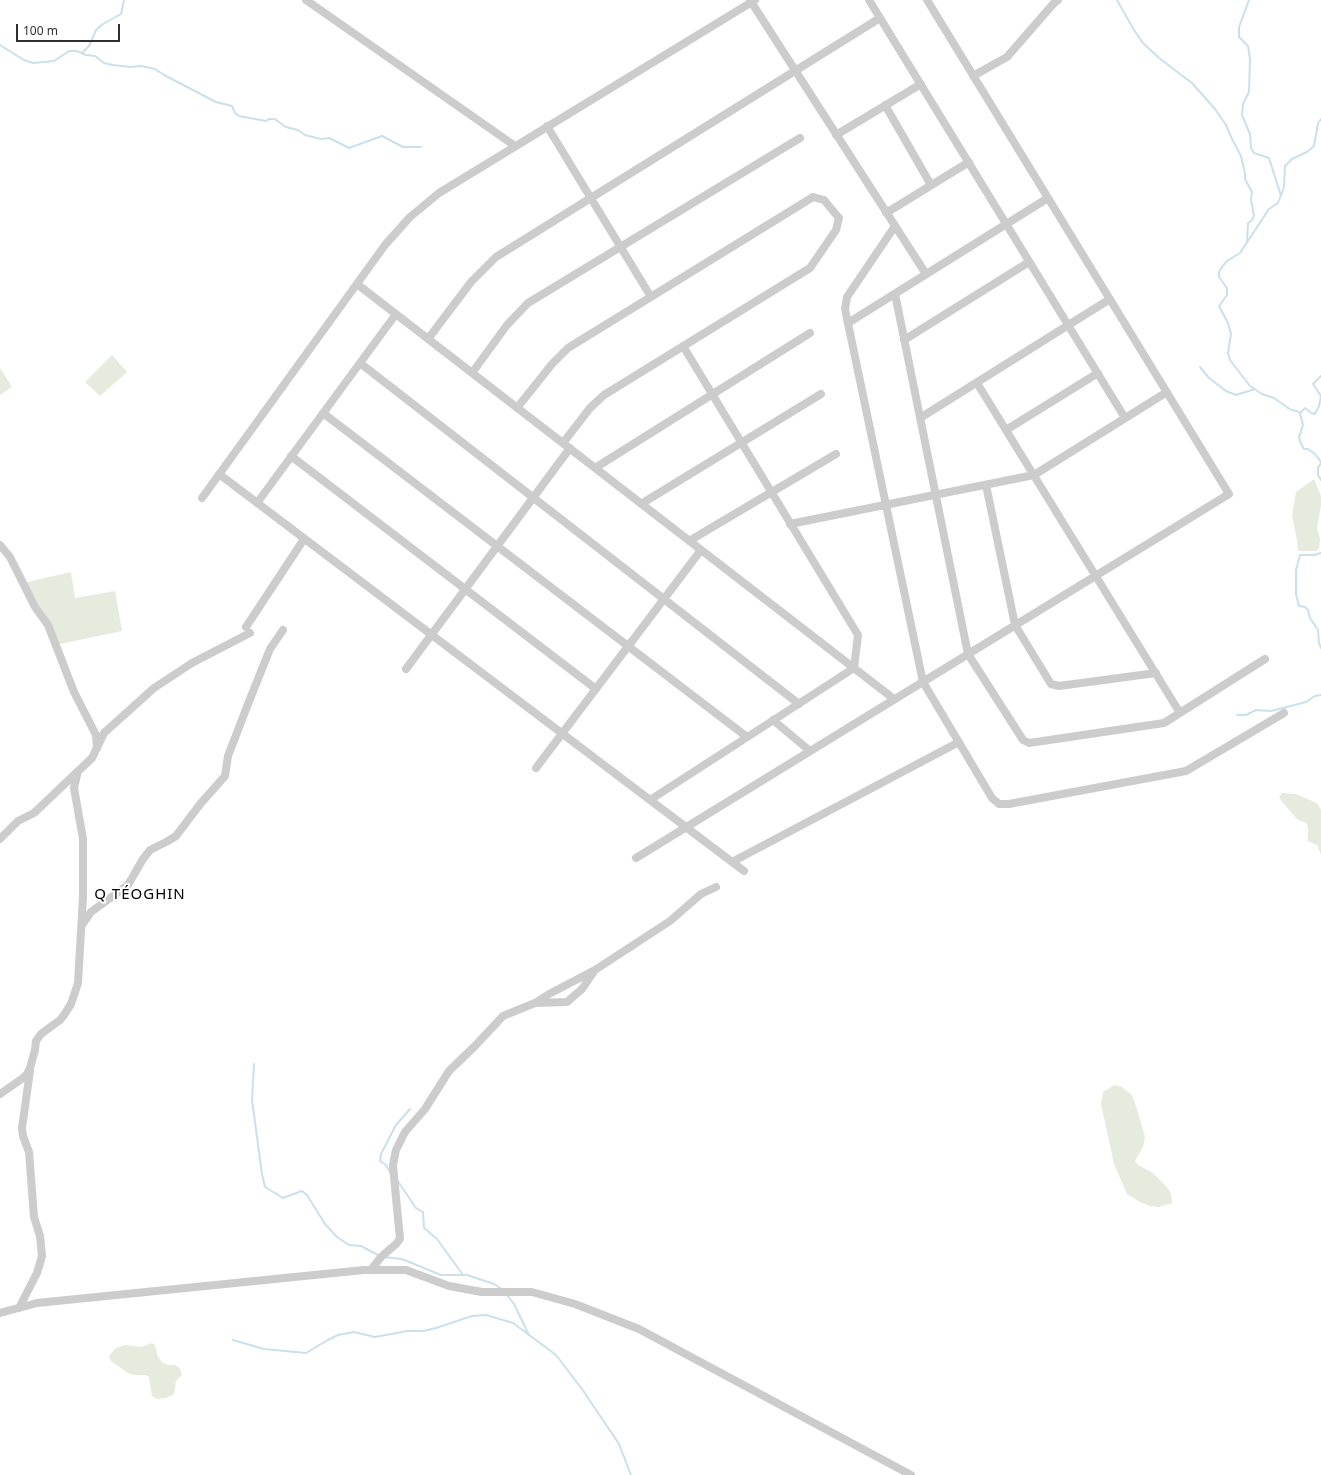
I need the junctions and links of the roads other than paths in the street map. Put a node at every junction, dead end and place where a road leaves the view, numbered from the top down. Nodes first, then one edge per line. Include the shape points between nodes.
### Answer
1 (306, 0) edge
2 (870, 0) edge
3 (927, 0) edge
4 (1058, 0) edge
5 (752, 1) edge
6 (880, 18) junction
7 (795, 71) junction
8 (973, 76) junction
9 (921, 84) junction
10 (885, 105) junction
11 (547, 126) junction
12 (836, 135) junction
13 (800, 138) dead end
14 (515, 146) junction
15 (969, 162) junction
16 (931, 185) junction
17 (591, 198) junction
18 (1048, 198) junction
19 (886, 212) junction
20 (1006, 224) junction
21 (895, 226) junction
22 (621, 247) junction
23 (1030, 262) junction
24 (926, 274) junction
25 (357, 284) junction
26 (895, 294) junction
27 (651, 297) junction
28 (1110, 300) junction
29 (396, 314) junction
30 (848, 323) junction
31 (1069, 326) junction
32 (810, 333) dead end
33 (428, 339) junction
34 (904, 340) junction
35 (683, 346) junction
36 (360, 363) junction
37 (472, 373) junction
38 (1098, 373) junction
39 (977, 383) junction
40 (1167, 392) junction
41 (712, 394) junction
42 (821, 394) dead end
43 (518, 408) junction
44 (323, 413) junction
45 (920, 418) junction
46 (1125, 418) junction
47 (1006, 430) junction
48 (562, 443) junction
49 (741, 443) junction
50 (570, 448) junction
51 (836, 454) dead end
52 (291, 456) junction
53 (595, 468) junction
54 (219, 474) junction
55 (1034, 475) junction
56 (986, 485) junction
57 (771, 492) junction
58 (936, 495) junction
59 (533, 497) junction
60 (202, 498) dead end
61 (257, 503) junction
62 (641, 504) junction
63 (886, 505) junction
64 (790, 524) junction
65 (304, 539) junction
66 (689, 541) junction
67 (0, 545) edge
68 (497, 546) junction
69 (701, 550) junction
70 (1096, 576) junction
71 (465, 589) junction
72 (664, 599) junction
73 (1015, 625) junction
74 (283, 630) dead end
75 (431, 635) junction
76 (628, 646) junction
77 (968, 654) junction
78 (1265, 659) dead end
79 (854, 668) junction
80 (406, 669) dead end
81 (1156, 673) junction
82 (923, 682) junction
83 (596, 689) junction
84 (894, 699) junction
85 (799, 704) junction
86 (1284, 712) dead end
87 (1180, 713) junction
88 (773, 720) junction
89 (562, 734) junction
90 (748, 737) junction
91 (959, 742) junction
92 (97, 749) junction
93 (810, 751) junction
94 (536, 768) dead end
95 (78, 771) junction
96 (650, 800) junction
97 (686, 827) junction
98 (0, 839) edge
99 (636, 858) dead end
100 (732, 862) junction
101 (744, 871) dead end
102 (716, 887) dead end
103 (82, 925) junction
104 (595, 970) junction
105 (535, 1003) junction
106 (30, 1068) junction
107 (0, 1094) edge
108 (370, 1270) junction
109 (19, 1308) junction
110 (0, 1313) edge
111 (911, 1475) edge

1 - 14 street
2 - 6 street
3 - 8 street
4 - 8 street via 1007,57
5 - 7 street
5 - 11 street
6 - 7 street
6 - 9 street
7 - 12 street
7 - 17 street
8 - 18 street
9 - 10 street
9 - 15 street
10 - 12 street
10 - 16 street
11 - 14 street
11 - 17 street
12 - 19 street
13 - 22 street
14 - 25 street via 439,193 416,212 385,245
15 - 16 street
15 - 20 street
16 - 19 street
17 - 22 street
17 - 33 street via 496,257 471,282
18 - 20 street
18 - 28 street
19 - 21 street
20 - 23 street
20 - 24 street
21 - 24 street
21 - 30 street via 847,297 845,309
22 - 27 street
22 - 37 street via 528,303 507,325
23 - 31 street
23 - 34 street
24 - 26 street
25 - 29 street
25 - 54 street
26 - 30 street
26 - 34 street
27 - 35 street via 813,197 824,200 839,218 836,230 810,268
27 - 43 street via 568,348 552,364
28 - 31 street
28 - 40 street
29 - 33 street
29 - 36 street
30 - 63 street
31 - 38 street
31 - 39 street
32 - 41 street
33 - 37 street
34 - 45 street
35 - 41 street
35 - 48 street via 604,395
36 - 44 street
36 - 59 street
37 - 43 street
38 - 46 street
38 - 47 street
39 - 45 street
39 - 47 street
40 - 46 street
40 - 70 street via 1229,494
41 - 49 street
41 - 53 street
42 - 49 street
43 - 48 street
44 - 52 street
44 - 68 street
45 - 58 street
46 - 55 street
47 - 55 street
48 - 50 street
49 - 57 street
49 - 62 street
50 - 53 street
50 - 59 street
51 - 57 street
52 - 61 street
52 - 71 street
53 - 62 street
54 - 60 street
54 - 61 street
55 - 56 street
55 - 70 street
56 - 58 street
56 - 73 street
57 - 64 street
57 - 66 street
58 - 63 street
58 - 77 street
59 - 68 street
59 - 72 street
61 - 65 street
62 - 66 street
63 - 64 street
63 - 82 street
64 - 79 street via 858,636
65 - 75 street
65 - 92 street via 248,630 154,688 104,733
66 - 69 street
67 - 92 street via 10,557 48,625 74,692 96,735
68 - 71 street
68 - 76 street
69 - 72 street
69 - 79 street
70 - 73 street
70 - 81 street
71 - 75 street
71 - 83 street
72 - 76 street
72 - 85 street
73 - 77 street
73 - 81 street via 1051,684 1059,686
74 - 103 street via 270,649 248,704 228,756 225,776 176,836 150,850 128,885 91,912
75 - 80 street
75 - 89 street
76 - 83 street
76 - 90 street
77 - 82 street
77 - 87 street via 1023,740 1029,743 1164,723
78 - 87 street
79 - 84 street
79 - 85 street
81 - 87 street
82 - 84 street
82 - 91 street
83 - 89 street
84 - 93 street
85 - 88 street
86 - 91 street via 1186,771 1009,804 998,804 992,798
88 - 90 street
88 - 93 street
89 - 94 street
89 - 96 street
90 - 96 street
91 - 100 street
92 - 95 street via 92,758
93 - 97 street
95 - 98 street via 34,813 18,821
95 - 103 street via 74,788 83,839
96 - 97 street
97 - 99 street
97 - 100 street
100 - 101 street
102 - 104 street via 701,894 670,921
103 - 106 street via 78,982 71,1004 60,1020 40,1034
104 - 105 street
104 - 105 street via 582,989 567,1002
105 - 108 street via 503,1016 449,1071 425,1109 405,1132 396,1150 394,1165 400,1239
106 - 107 street via 23,1078
106 - 109 street via 22,1128 30,1152 34,1217 40,1236 42,1256 37,1273
108 - 109 street via 37,1303
108 - 111 street via 406,1270 449,1286 482,1292 532,1292 575,1304 639,1329
109 - 110 street

